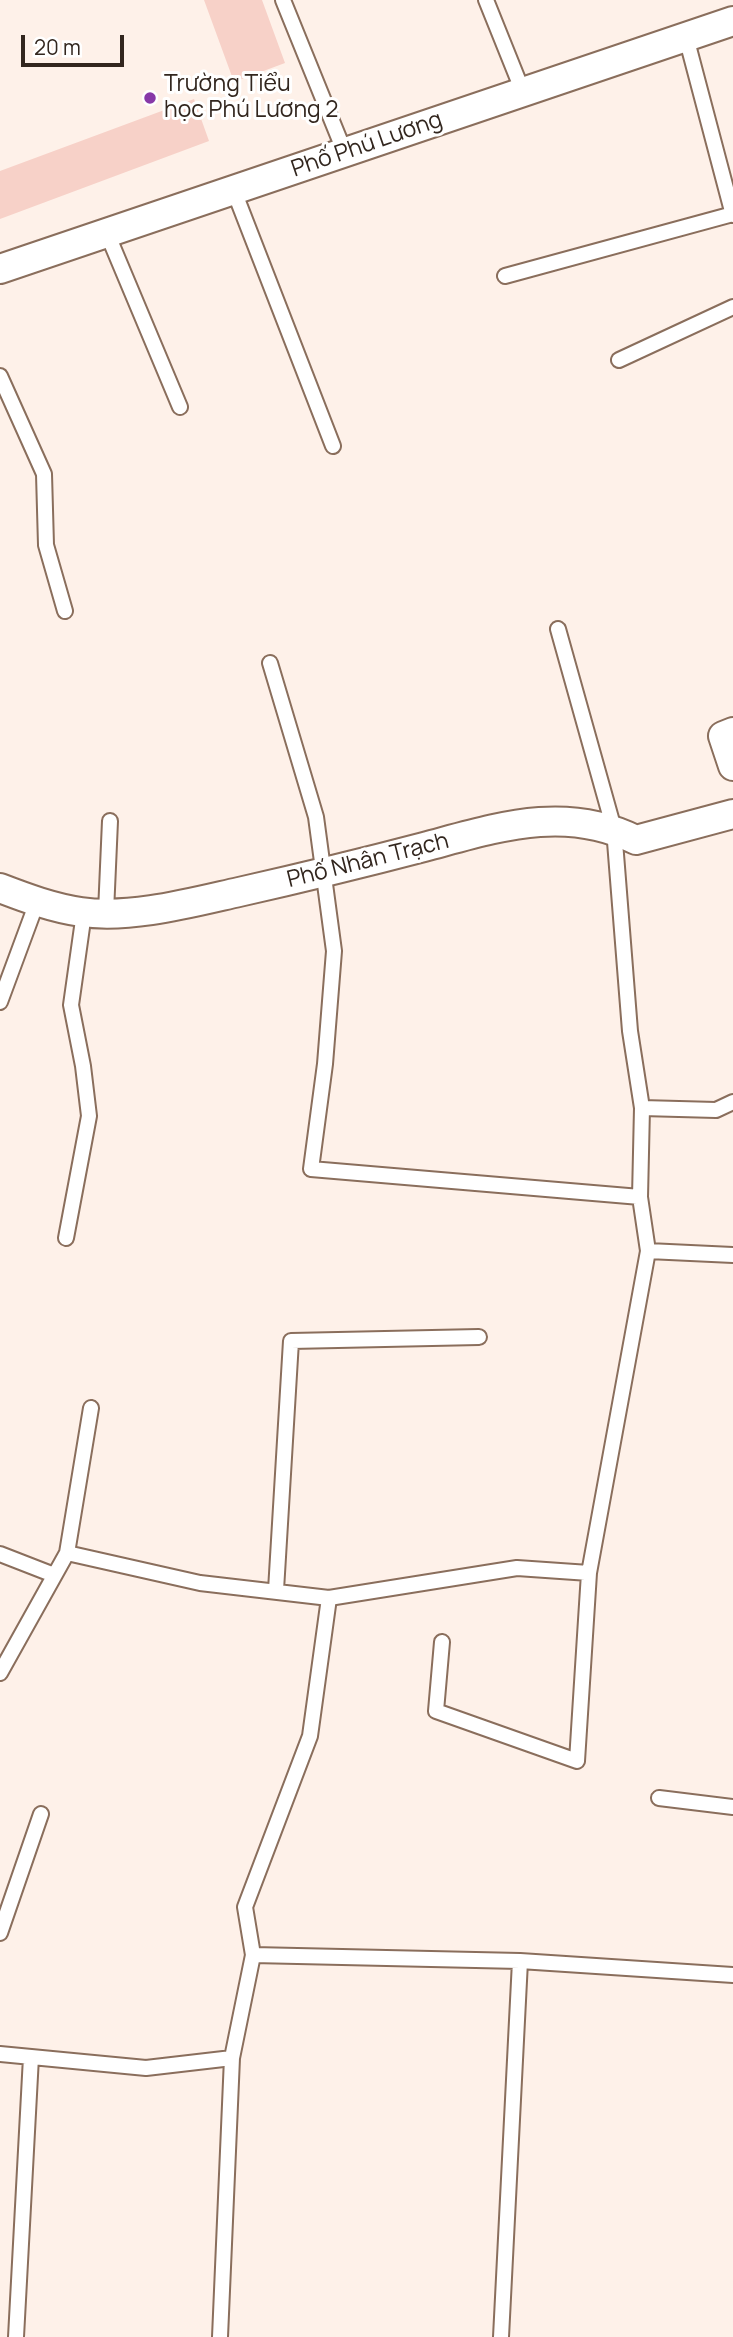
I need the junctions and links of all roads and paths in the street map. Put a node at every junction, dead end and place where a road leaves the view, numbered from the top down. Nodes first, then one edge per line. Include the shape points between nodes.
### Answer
1 (283, 0) edge
2 (486, 0) edge
3 (733, 21) edge
4 (686, 37) junction
5 (523, 92) junction
6 (345, 153) junction
7 (234, 191) junction
8 (733, 214) edge
9 (107, 233) junction
10 (0, 269) edge
11 (505, 276) dead end
12 (733, 307) edge
13 (619, 360) dead end
14 (0, 376) edge
15 (180, 407) dead end
16 (333, 446) dead end
17 (65, 611) dead end
18 (558, 629) dead end
19 (270, 663) dead end
20 (733, 732) edge
21 (733, 766) edge
22 (733, 814) edge
23 (110, 821) dead end
24 (614, 829) junction
25 (321, 873) junction
26 (0, 888) edge
27 (37, 902) junction
28 (95, 912) junction
29 (0, 1002) edge
30 (733, 1102) edge
31 (642, 1108) junction
32 (640, 1197) junction
33 (66, 1238) dead end
34 (648, 1251) junction
35 (733, 1255) edge
36 (480, 1337) dead end
37 (91, 1408) dead end
38 (67, 1553) junction
39 (0, 1554) edge
40 (589, 1573) junction
41 (54, 1575) junction
42 (276, 1590) junction
43 (329, 1598) junction
44 (442, 1643) dead end
45 (0, 1673) edge
46 (659, 1798) dead end
47 (733, 1807) edge
48 (41, 1814) dead end
49 (0, 1933) edge
50 (253, 1955) junction
51 (520, 1961) junction
52 (733, 1975) edge
53 (0, 2054) edge
54 (31, 2057) junction
55 (232, 2058) junction
56 (16, 2337) edge
57 (220, 2337) edge
58 (500, 2337) edge

1 - 6 lane
2 - 5 lane
3 - 4 street, Phố Phú Lương
4 - 5 street, Phố Phú Lương
4 - 8 lane
5 - 6 street, Phố Phú Lương
6 - 7 street, Phố Phú Lương
7 - 9 street, Phố Phú Lương
7 - 16 lane
8 - 11 lane
9 - 10 street, Phố Phú Lương
9 - 15 lane
12 - 13 lane
14 - 17 lane via 44,474 46,545
18 - 24 lane
19 - 25 lane via 316,817
20 - 21 street via 723,736
22 - 24 street, Phố Nhân Trạch via 636,840
23 - 28 lane
24 - 25 street, Phố Nhân Trạch via 525,820
24 - 31 lane via 630,1031
25 - 28 street, Phố Nhân Trạch via 160,910
25 - 32 lane via 333,970 311,1169
26 - 27 street, Phố Nhân Trạch
27 - 28 street, Phố Nhân Trạch
27 - 29 lane
28 - 33 lane via 71,1005 89,1116
30 - 31 lane via 716,1110
31 - 32 lane
32 - 34 lane
34 - 35 lane
34 - 40 lane
36 - 42 lane via 291,1340
37 - 38 lane
38 - 41 lane
38 - 42 lane via 200,1583
39 - 41 lane
40 - 43 lane via 517,1568
40 - 44 lane via 577,1761 436,1711
41 - 45 lane
42 - 43 lane
43 - 50 lane via 310,1737 245,1907
46 - 47 lane
48 - 49 lane
50 - 51 lane
50 - 55 lane
51 - 52 lane
51 - 58 lane
53 - 54 lane
54 - 55 lane via 146,2068
54 - 56 lane
55 - 57 lane

